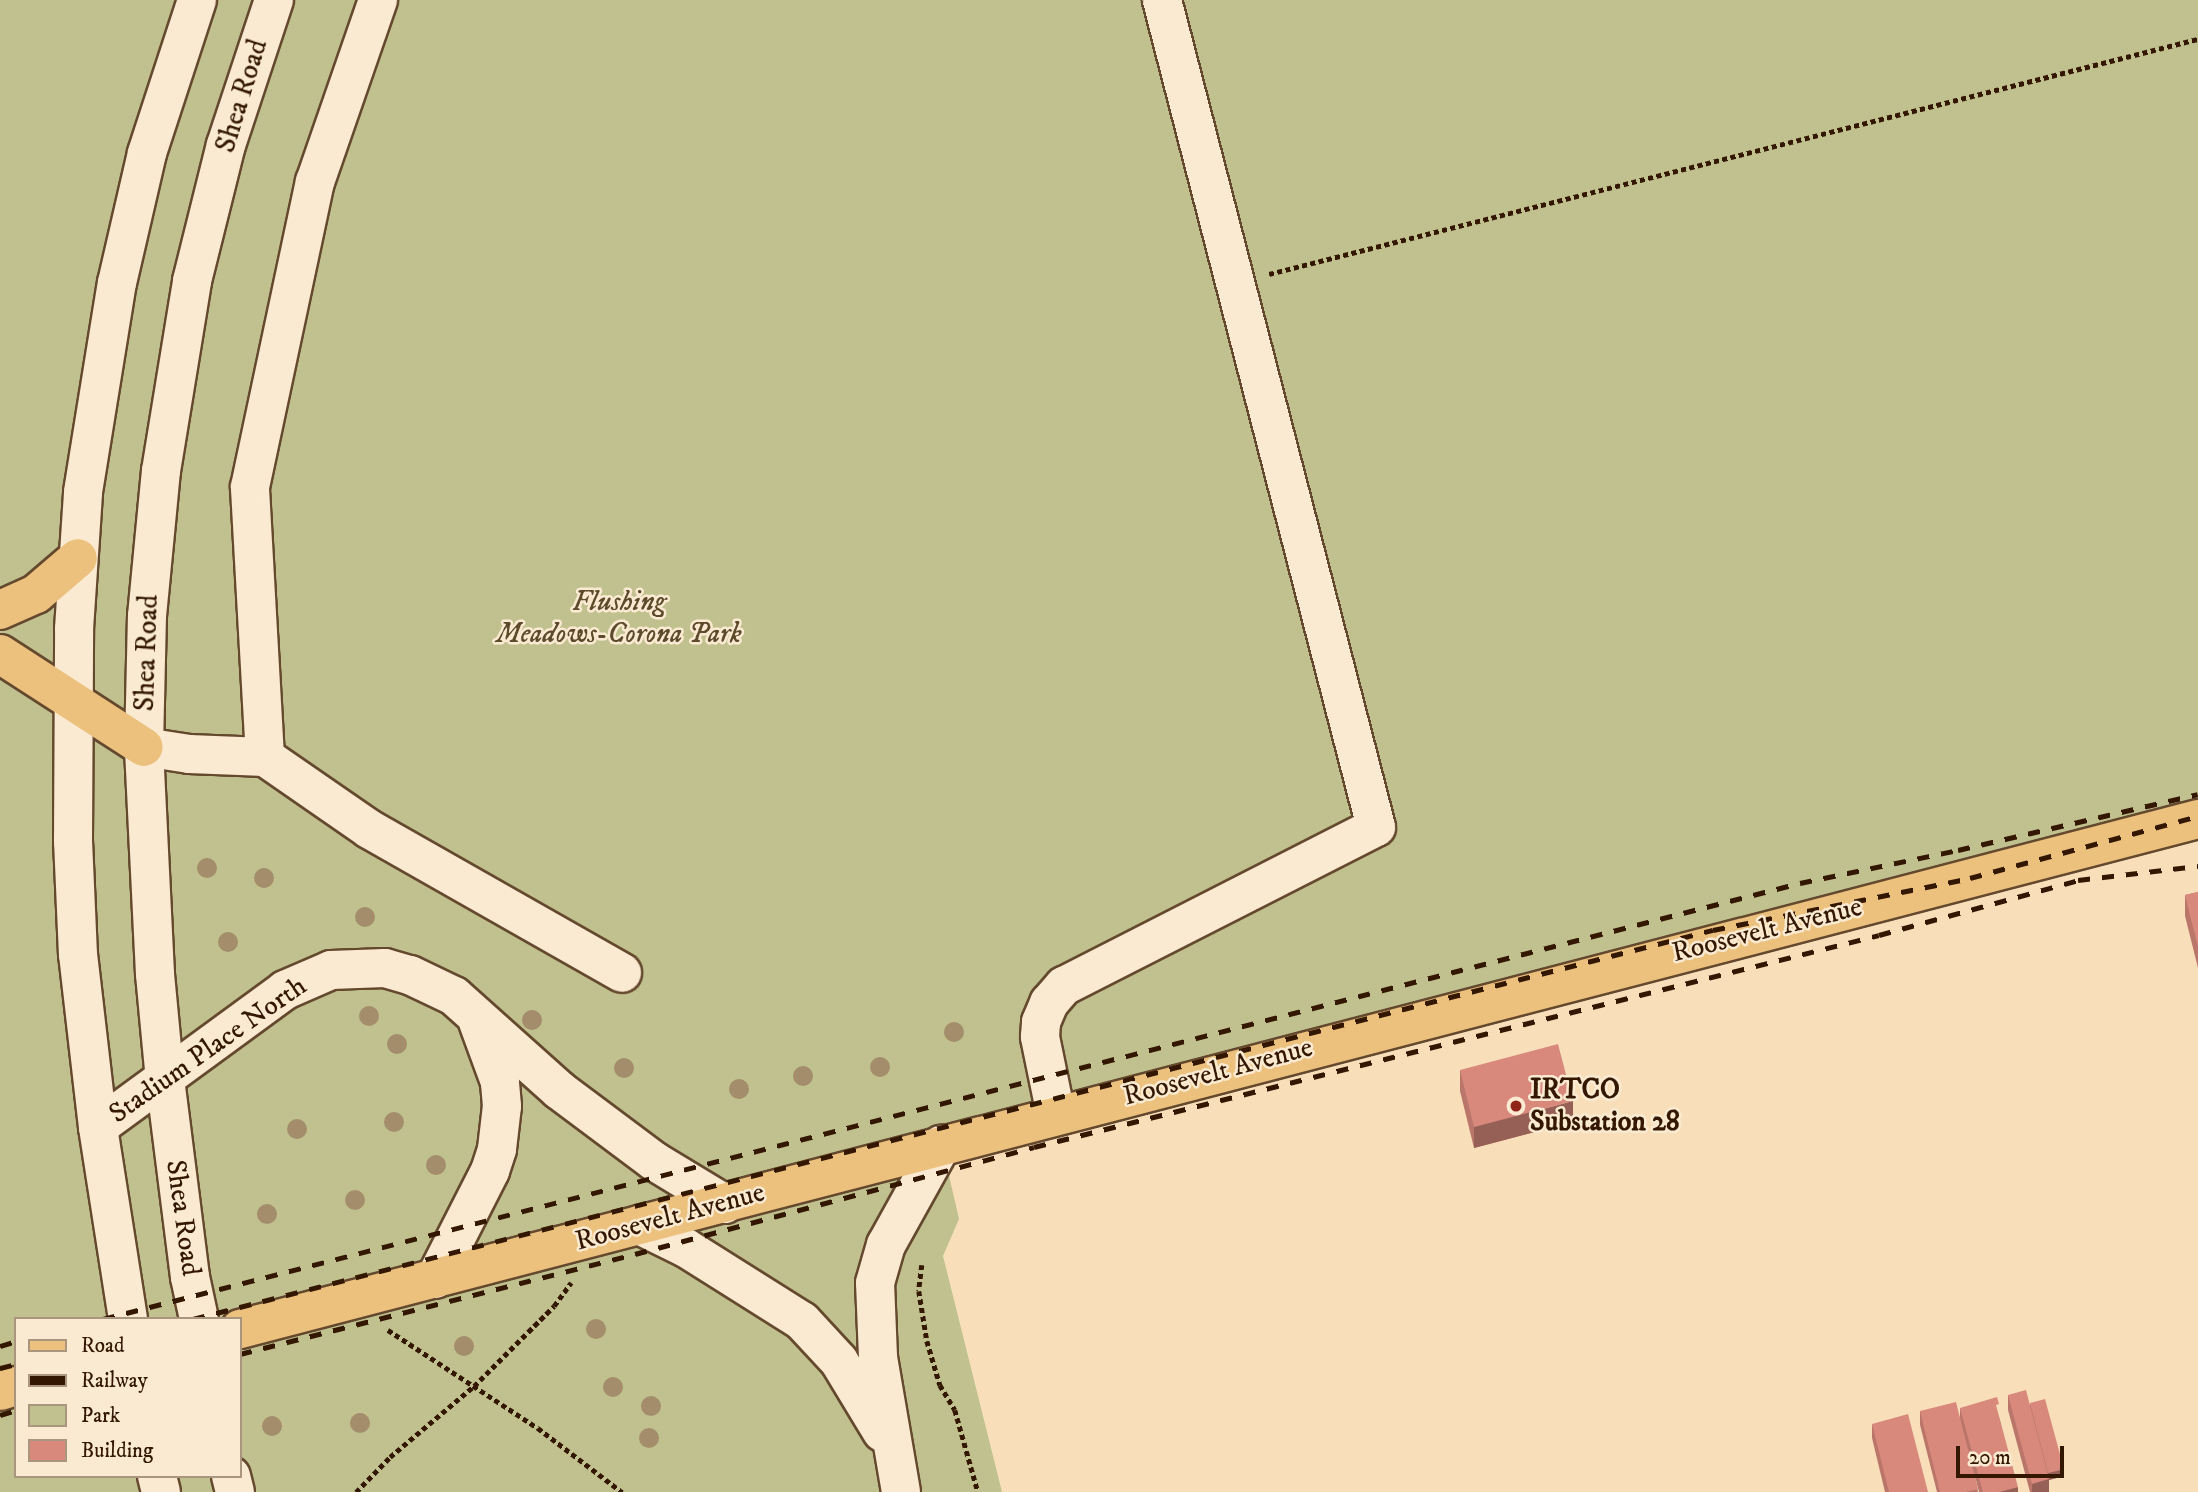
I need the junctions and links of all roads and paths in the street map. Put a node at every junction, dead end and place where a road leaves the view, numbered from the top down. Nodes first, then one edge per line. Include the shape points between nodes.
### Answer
1 (197, 0) edge
2 (274, 0) edge
3 (378, 0) edge
4 (1162, 0) edge
5 (2198, 39) edge
6 (1235, 282) junction
7 (78, 558) junction
8 (0, 610) edge
9 (0, 654) edge
10 (72, 703) junction
11 (144, 747) junction
12 (265, 757) junction
13 (2198, 819) edge
14 (622, 973) dead end
15 (475, 1013) junction
16 (165, 1080) junction
17 (1056, 1115) junction
18 (98, 1127) junction
19 (942, 1144) junction
20 (725, 1204) junction
21 (639, 1225) junction
22 (923, 1256) dead end
23 (575, 1277) dead end
24 (435, 1279) junction
25 (128, 1317) edge
26 (199, 1317) edge
27 (255, 1325) edge
28 (385, 1328) dead end
29 (474, 1386) junction
30 (892, 1449) junction
31 (356, 1492) edge
32 (622, 1492) edge
33 (901, 1492) edge
34 (978, 1492) edge

1 - 7 street via 148,153 117,284 91,437
2 - 11 street, Shea Road via 226,145 180,343 152,545
3 - 12 street via 315,182 250,487
4 - 6 street
5 - 6 path
6 - 17 street via 1376,827 1064,986 1049,1003 1040,1037
7 - 8 main road via 36,594
7 - 10 street
9 - 10 main road
10 - 11 main road
10 - 18 street via 78,955
11 - 12 street
11 - 16 street, Shea Road
12 - 14 street via 369,829
13 - 17 main road, Roosevelt Avenue
15 - 16 street, Stadium Place North via 454,996 410,975 386,968 331,970 285,990
15 - 20 street, Stadium Place North via 568,1098 654,1161
15 - 24 street via 500,1082 501,1128 490,1171
16 - 18 street, Stadium Place North
16 - 26 street, Shea Road
17 - 19 main road, Roosevelt Avenue
18 - 25 street
19 - 20 main road, Roosevelt Avenue
19 - 30 street via 886,1245 876,1283 875,1330
20 - 21 main road, Roosevelt Avenue
21 - 24 main road, Roosevelt Avenue
21 - 30 street via 686,1248 802,1321 839,1361
22 - 34 path via 919,1291 927,1341 940,1385 955,1410
23 - 29 path via 554,1306
24 - 27 main road, Roosevelt Avenue
28 - 29 path
29 - 31 path
29 - 32 path via 538,1427
30 - 33 street

